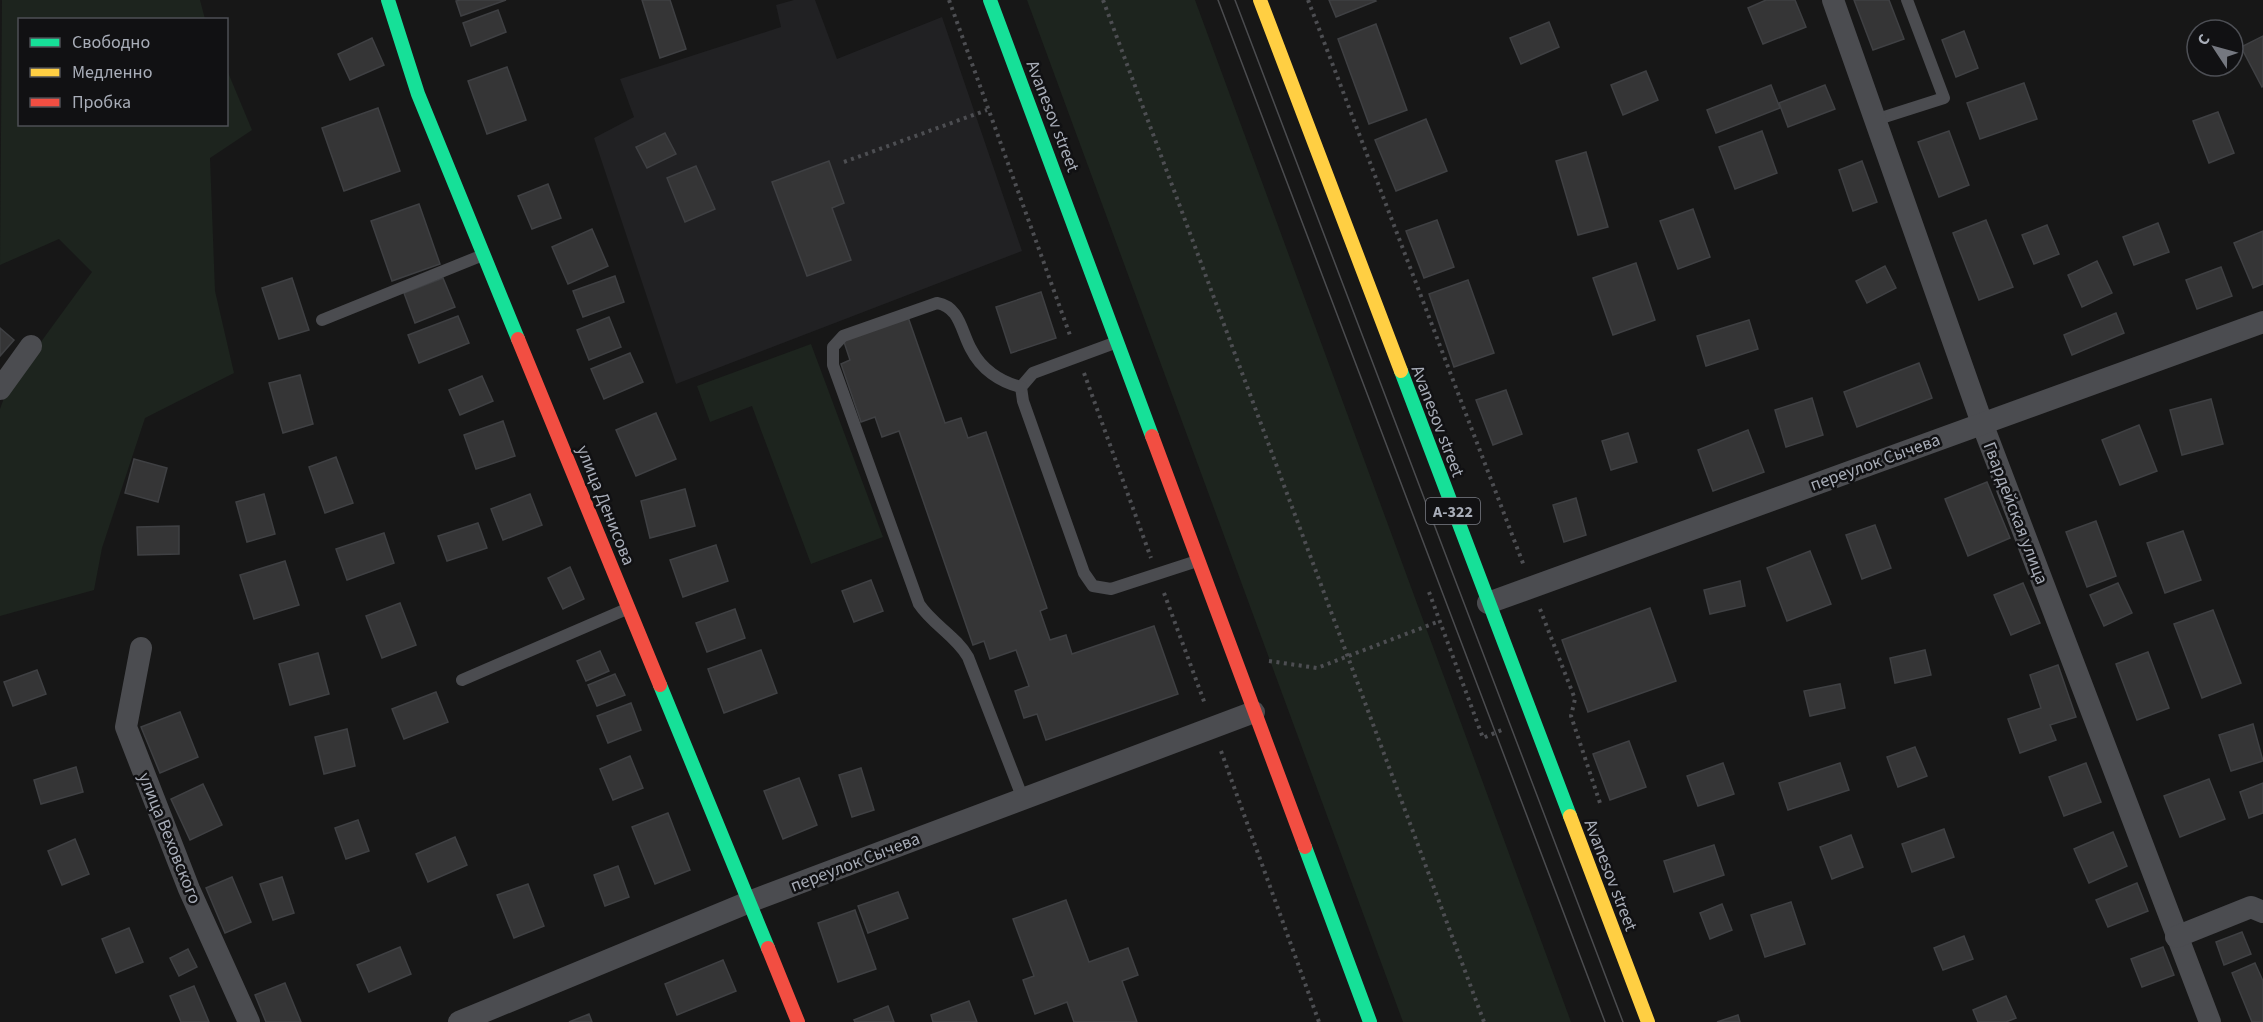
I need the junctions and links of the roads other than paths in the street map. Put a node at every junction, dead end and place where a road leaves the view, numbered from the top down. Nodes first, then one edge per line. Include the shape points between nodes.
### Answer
1 (388, 0) edge
2 (990, 0) edge
3 (1260, 0) edge
4 (1833, 0) edge
5 (1907, 0) edge
6 (1875, 120) junction
7 (484, 254) junction
8 (322, 320) dead end
9 (2263, 322) edge
10 (1118, 341) junction
11 (31, 346) dead end
12 (1021, 387) junction
13 (0, 389) edge
14 (1982, 423) junction
15 (1198, 561) junction
16 (1488, 603) junction
17 (629, 608) junction
18 (141, 648) dead end
19 (462, 680) dead end
20 (1254, 712) junction
21 (1023, 799) junction
22 (749, 902) junction
23 (2263, 912) edge
24 (2176, 937) junction
25 (249, 1022) edge
26 (459, 1022) edge
27 (798, 1022) edge
28 (1370, 1022) edge
29 (1648, 1022) edge
30 (2210, 1022) edge

1 - 7 main road, улица Денисова via 418,94
2 - 10 main road, Avanesov street
3 - 16 main road, Avanesov street / А-322
4 - 6 street, Гвардейская улица
5 - 6 lane via 1944,98
6 - 14 street, Гвардейская улица
7 - 8 lane
7 - 17 main road, улица Денисова
9 - 14 street, переулок Сычева
10 - 12 lane via 1033,373
10 - 15 main road, Avanesov street
11 - 13 street
12 - 15 lane via 1088,581 1101,589 1111,589
12 - 21 lane via 1006,384 982,365 953,311 943,304 843,336 832,347 833,365 919,604 968,657
14 - 16 street, переулок Сычева
14 - 24 street, Гвардейская улица
15 - 20 main road, Avanesov street
16 - 29 main road, Avanesov street / А-322
17 - 19 lane
17 - 22 main road, улица Денисова
18 - 25 street, улица Веховского via 126,727 189,889
20 - 21 street, переулок Сычева
20 - 28 main road, Avanesov street
21 - 22 street, переулок Сычева
22 - 26 street, переулок Сычева
22 - 27 main road, улица Денисова
23 - 24 street via 2251,907
24 - 30 street, Гвардейская улица

